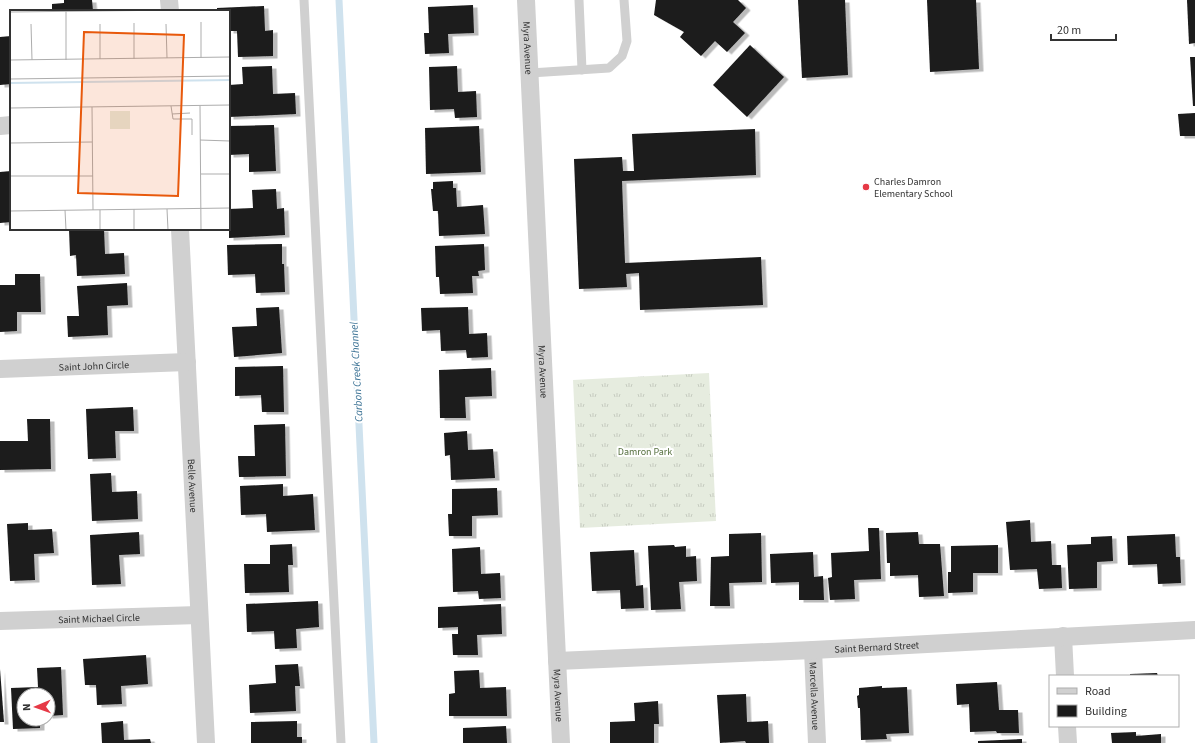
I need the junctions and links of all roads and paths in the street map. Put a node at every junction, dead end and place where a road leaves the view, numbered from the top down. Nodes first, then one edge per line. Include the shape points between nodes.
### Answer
1 (169, 0) edge
2 (304, 0) edge
3 (526, 0) edge
4 (579, 0) edge
5 (624, 0) edge
6 (170, 10) edge
7 (582, 70) junction
8 (530, 73) junction
9 (10, 125) edge
10 (0, 126) edge
11 (180, 230) edge
12 (187, 362) junction
13 (0, 369) edge
14 (199, 615) junction
15 (0, 621) edge
16 (1195, 630) edge
17 (1063, 636) junction
18 (812, 650) junction
19 (557, 661) junction
20 (1065, 675) edge
21 (1067, 727) edge
22 (206, 743) edge
23 (341, 743) edge
24 (561, 743) edge
25 (817, 743) edge
26 (1068, 743) edge

1 - 6 street
2 - 23 lane
3 - 8 street, Myra Avenue
4 - 7 lane
5 - 7 lane via 627,40 622,56 609,68
7 - 8 lane
8 - 19 street, Myra Avenue
9 - 10 street
11 - 12 street, Belle Avenue
12 - 13 street, Saint John Circle
12 - 14 street, Belle Avenue
14 - 15 street, Saint Michael Circle
14 - 22 street, Belle Avenue
16 - 17 street, Saint Bernard Street
17 - 18 street, Saint Bernard Street
17 - 20 street
18 - 19 street, Saint Bernard Street
18 - 25 street, Marcella Avenue
19 - 24 street, Myra Avenue
21 - 26 street

